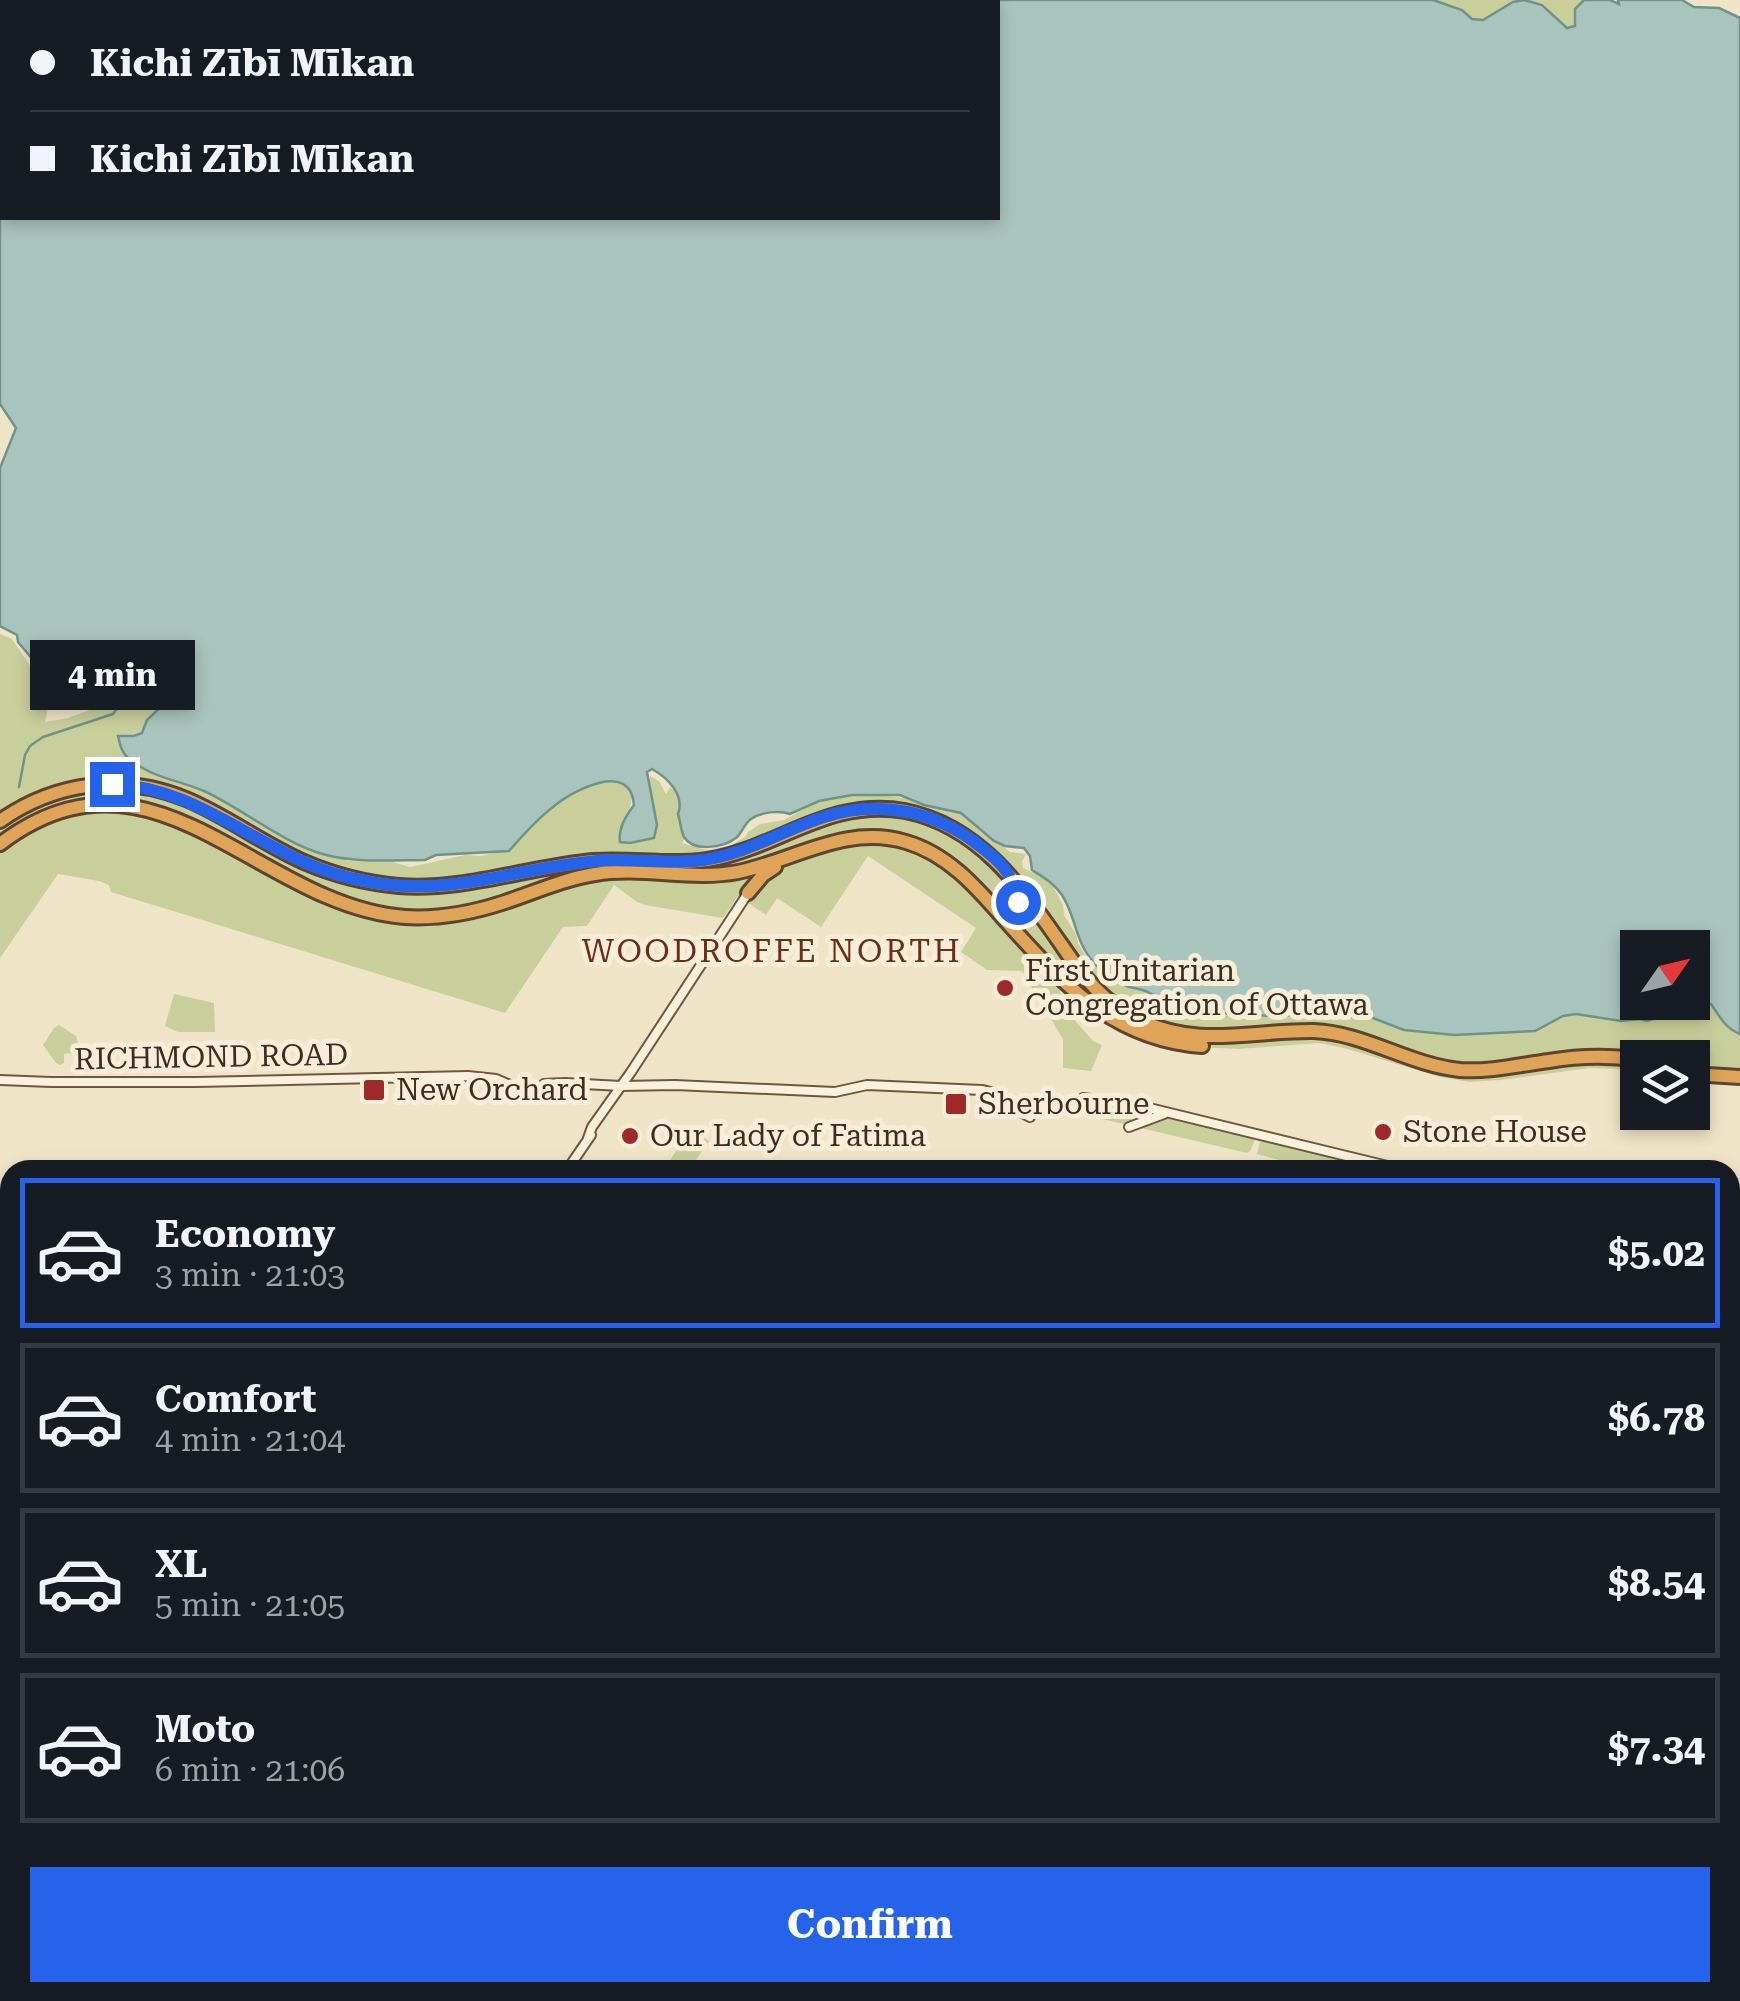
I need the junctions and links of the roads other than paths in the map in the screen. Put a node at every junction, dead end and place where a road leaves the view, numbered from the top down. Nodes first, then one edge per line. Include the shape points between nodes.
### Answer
1 (816, 820) junction
2 (0, 822) edge
3 (842, 839) junction
4 (0, 844) edge
5 (764, 865) junction
6 (553, 866) junction
7 (1008, 874) junction
8 (696, 875) junction
9 (558, 883) junction
10 (748, 892) junction
11 (996, 909) junction
12 (1620, 1060) edge
13 (1620, 1063) edge
14 (1740, 1069) edge
15 (1710, 1070) edge
16 (1710, 1073) edge
17 (1740, 1077) edge
18 (0, 1080) edge
19 (544, 1084) dead end
20 (620, 1088) junction
21 (538, 1098) dead end
22 (1083, 1098) dead end
23 (1168, 1112) junction
24 (1030, 1117) dead end
25 (1129, 1128) dead end
26 (574, 1160) edge
27 (1363, 1160) edge

1 - 5 highway via 781,841
1 - 6 highway via 704,860
1 - 7 highway via 859,809 924,816 974,842
2 - 6 highway via 54,793 124,784 186,799 301,861 357,880 438,886
3 - 5 highway
3 - 10 highway via 771,869
3 - 11 highway via 885,837 926,849
4 - 9 highway via 54,814 125,805 194,825 324,896 370,912 466,913
5 - 8 highway
5 - 10 highway
6 - 9 highway
7 - 11 highway via 1018,907 1006,914
7 - 12 highway via 1095,989 1128,1014 1176,1034 1332,1033 1468,1070 1594,1056
8 - 9 highway via 614,872
8 - 10 highway via 740,878
10 - 20 main road
11 - 13 highway via 1094,1008 1165,1041 1222,1046 1321,1039 1470,1079
14 - 15 highway
16 - 17 highway
18 - 21 main road, RICHMOND ROAD via 468,1076 496,1079
19 - 20 main road
20 - 24 main road via 835,1092 867,1085 993,1092
20 - 26 main road
22 - 23 main road
23 - 25 main road
23 - 27 main road

